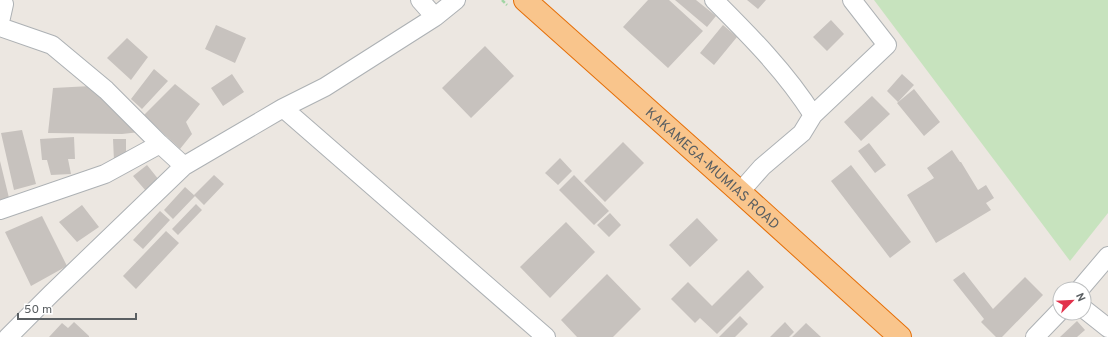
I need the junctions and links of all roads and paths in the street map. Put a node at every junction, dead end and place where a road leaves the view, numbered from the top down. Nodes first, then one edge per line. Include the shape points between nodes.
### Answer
1 (2, 0) edge
2 (420, 0) edge
3 (456, 0) edge
4 (525, 0) edge
5 (714, 0) edge
6 (852, 0) edge
7 (435, 17) junction
8 (0, 22) edge
9 (0, 27) edge
10 (283, 108) junction
11 (813, 115) junction
12 (160, 144) junction
13 (184, 166) junction
14 (740, 192) junction
15 (0, 210) edge
16 (1108, 256) edge
17 (1087, 281) edge
18 (1092, 315) edge
19 (1052, 319) edge
20 (1108, 328) edge
21 (8, 337) edge
22 (546, 337) edge
23 (900, 337) edge
24 (1035, 337) edge

1 - 8 street via 4,4
2 - 7 street
3 - 7 street
4 - 14 highway, KAKAMEGA-MUMIAS ROAD
5 - 11 street via 776,64 804,99
6 - 11 street via 887,45
7 - 10 street via 325,87
9 - 12 street via 52,45 106,90
10 - 13 street
10 - 22 street
11 - 14 street via 802,133 762,167
12 - 13 street
12 - 15 street via 105,174
13 - 21 street
14 - 23 highway, KAKAMEGA-MUMIAS ROAD
16 - 17 street
18 - 20 street
19 - 24 street

